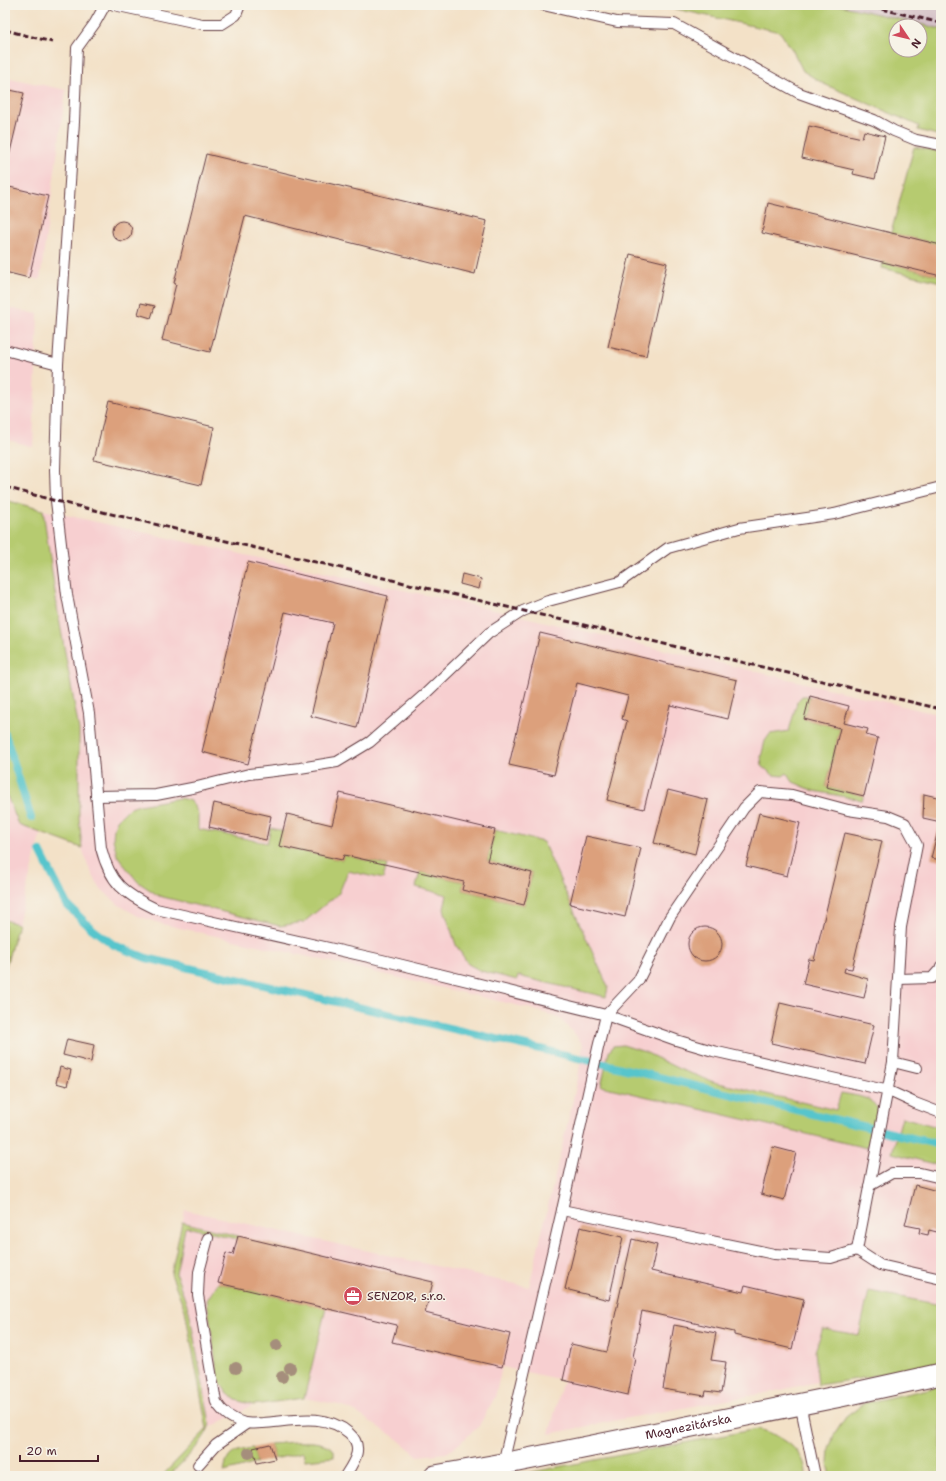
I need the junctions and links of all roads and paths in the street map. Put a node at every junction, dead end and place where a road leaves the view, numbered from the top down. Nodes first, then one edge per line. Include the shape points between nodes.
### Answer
1 (105, 5) edge
2 (114, 5) edge
3 (240, 5) edge
4 (543, 5) edge
5 (941, 145) edge
6 (5, 350) edge
7 (58, 364) junction
8 (941, 487) edge
9 (96, 796) junction
10 (941, 966) edge
11 (898, 979) junction
12 (606, 1015) junction
13 (893, 1062) junction
14 (917, 1068) dead end
15 (889, 1091) junction
16 (941, 1113) edge
17 (941, 1178) edge
18 (869, 1186) junction
19 (562, 1210) junction
20 (208, 1238) dead end
21 (857, 1250) junction
22 (941, 1280) edge
23 (941, 1374) edge
24 (800, 1403) junction
25 (246, 1424) junction
26 (503, 1464) junction
27 (198, 1465) dead end
28 (345, 1476) edge
29 (434, 1476) edge
30 (815, 1476) edge

1 - 7 lane via 77,48
2 - 3 lane via 202,24 222,24 236,15
4 - 5 lane via 617,22 674,24 799,93 874,120 916,140
6 - 7 lane
7 - 9 lane via 56,501 67,595 89,713
8 - 9 lane via 834,514 739,528 668,548 620,582 548,601 523,611 489,633 370,742 337,762 249,774 156,795
9 - 12 lane via 105,866 114,881 127,893 156,909 382,960
10 - 11 lane via 932,978
11 - 12 lane via 901,927 917,845 905,823 888,816 848,810 792,795 760,792 744,808 670,917 638,981
11 - 13 lane
12 - 15 lane via 713,1051
12 - 19 lane
13 - 14 lane
13 - 15 lane
15 - 16 lane
15 - 18 lane
17 - 18 lane via 920,1173 892,1173
18 - 21 lane
19 - 21 lane via 774,1254 831,1258
19 - 26 lane
20 - 25 lane via 199,1272 198,1295 216,1402 230,1418
21 - 22 lane via 880,1265
23 - 24 street, Magnezitárska
24 - 26 street, Magnezitárska
24 - 30 lane
25 - 27 lane via 216,1444
25 - 28 lane via 310,1419 333,1423 350,1434 358,1449 356,1459
26 - 29 street, Magnezitárska

